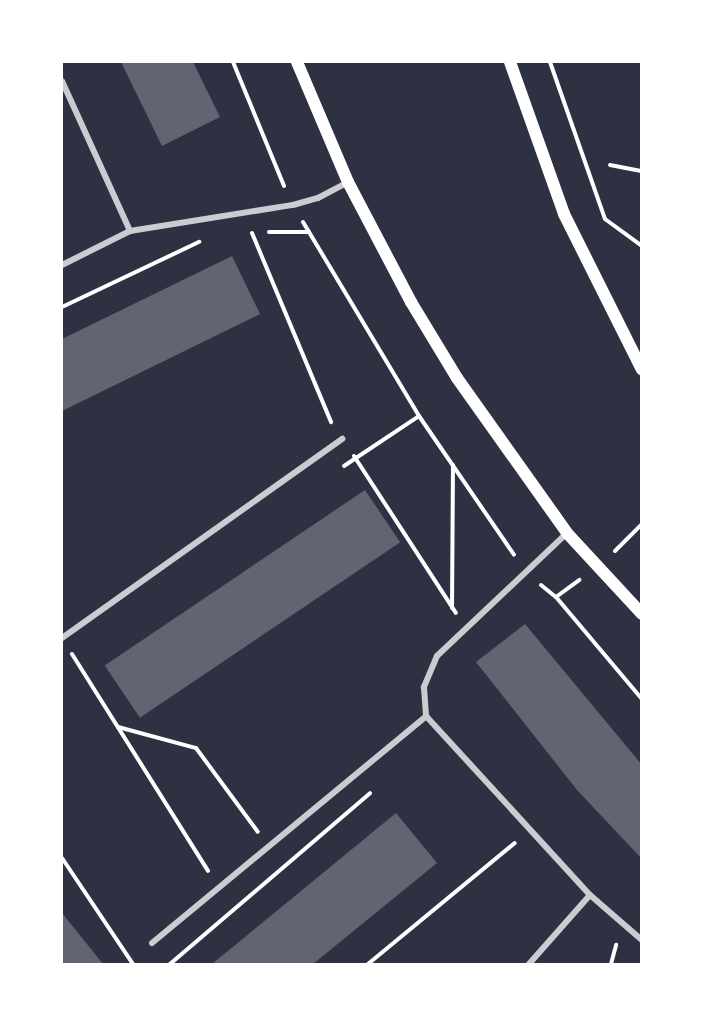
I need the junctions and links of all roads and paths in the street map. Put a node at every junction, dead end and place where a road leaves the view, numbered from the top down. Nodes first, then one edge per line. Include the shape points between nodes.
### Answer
1 (233, 62) edge
2 (297, 62) edge
3 (510, 62) edge
4 (550, 62) edge
5 (62, 81) edge
6 (610, 165) dead end
7 (642, 171) edge
8 (348, 182) junction
9 (293, 205) junction
10 (130, 231) junction
11 (310, 232) junction
12 (241, 234) dead end
13 (209, 240) dead end
14 (642, 246) edge
15 (62, 265) edge
16 (62, 307) edge
17 (642, 370) edge
18 (342, 439) dead end
19 (453, 465) junction
20 (567, 533) junction
21 (526, 573) junction
22 (452, 608) dead end
23 (642, 614) edge
24 (62, 638) edge
25 (70, 651) dead end
26 (642, 699) edge
27 (426, 716) junction
28 (118, 727) junction
29 (377, 786) dead end
30 (530, 830) junction
31 (270, 848) junction
32 (62, 858) edge
33 (219, 889) junction
34 (590, 895) junction
35 (642, 940) edge
36 (152, 943) dead end
37 (133, 964) edge
38 (170, 964) edge
39 (368, 964) edge
40 (529, 964) edge

1 - 9 path
2 - 8 main road
3 - 17 main road via 564,214
4 - 14 path via 605,219
5 - 10 street
6 - 7 path
8 - 9 street via 318,198
8 - 20 main road via 411,302 457,378
9 - 10 street
9 - 11 path
10 - 15 street
11 - 12 path
11 - 19 path via 419,416
13 - 16 path
18 - 24 street
19 - 21 path
19 - 22 path
20 - 21 street
20 - 23 main road
21 - 26 path via 556,597
21 - 27 street via 437,656 424,687
25 - 28 path
27 - 30 street
27 - 31 street
28 - 31 path via 196,748
28 - 33 path
29 - 38 path
30 - 34 street
30 - 39 path
31 - 33 street
32 - 37 path
33 - 36 street
34 - 35 street
34 - 40 street

